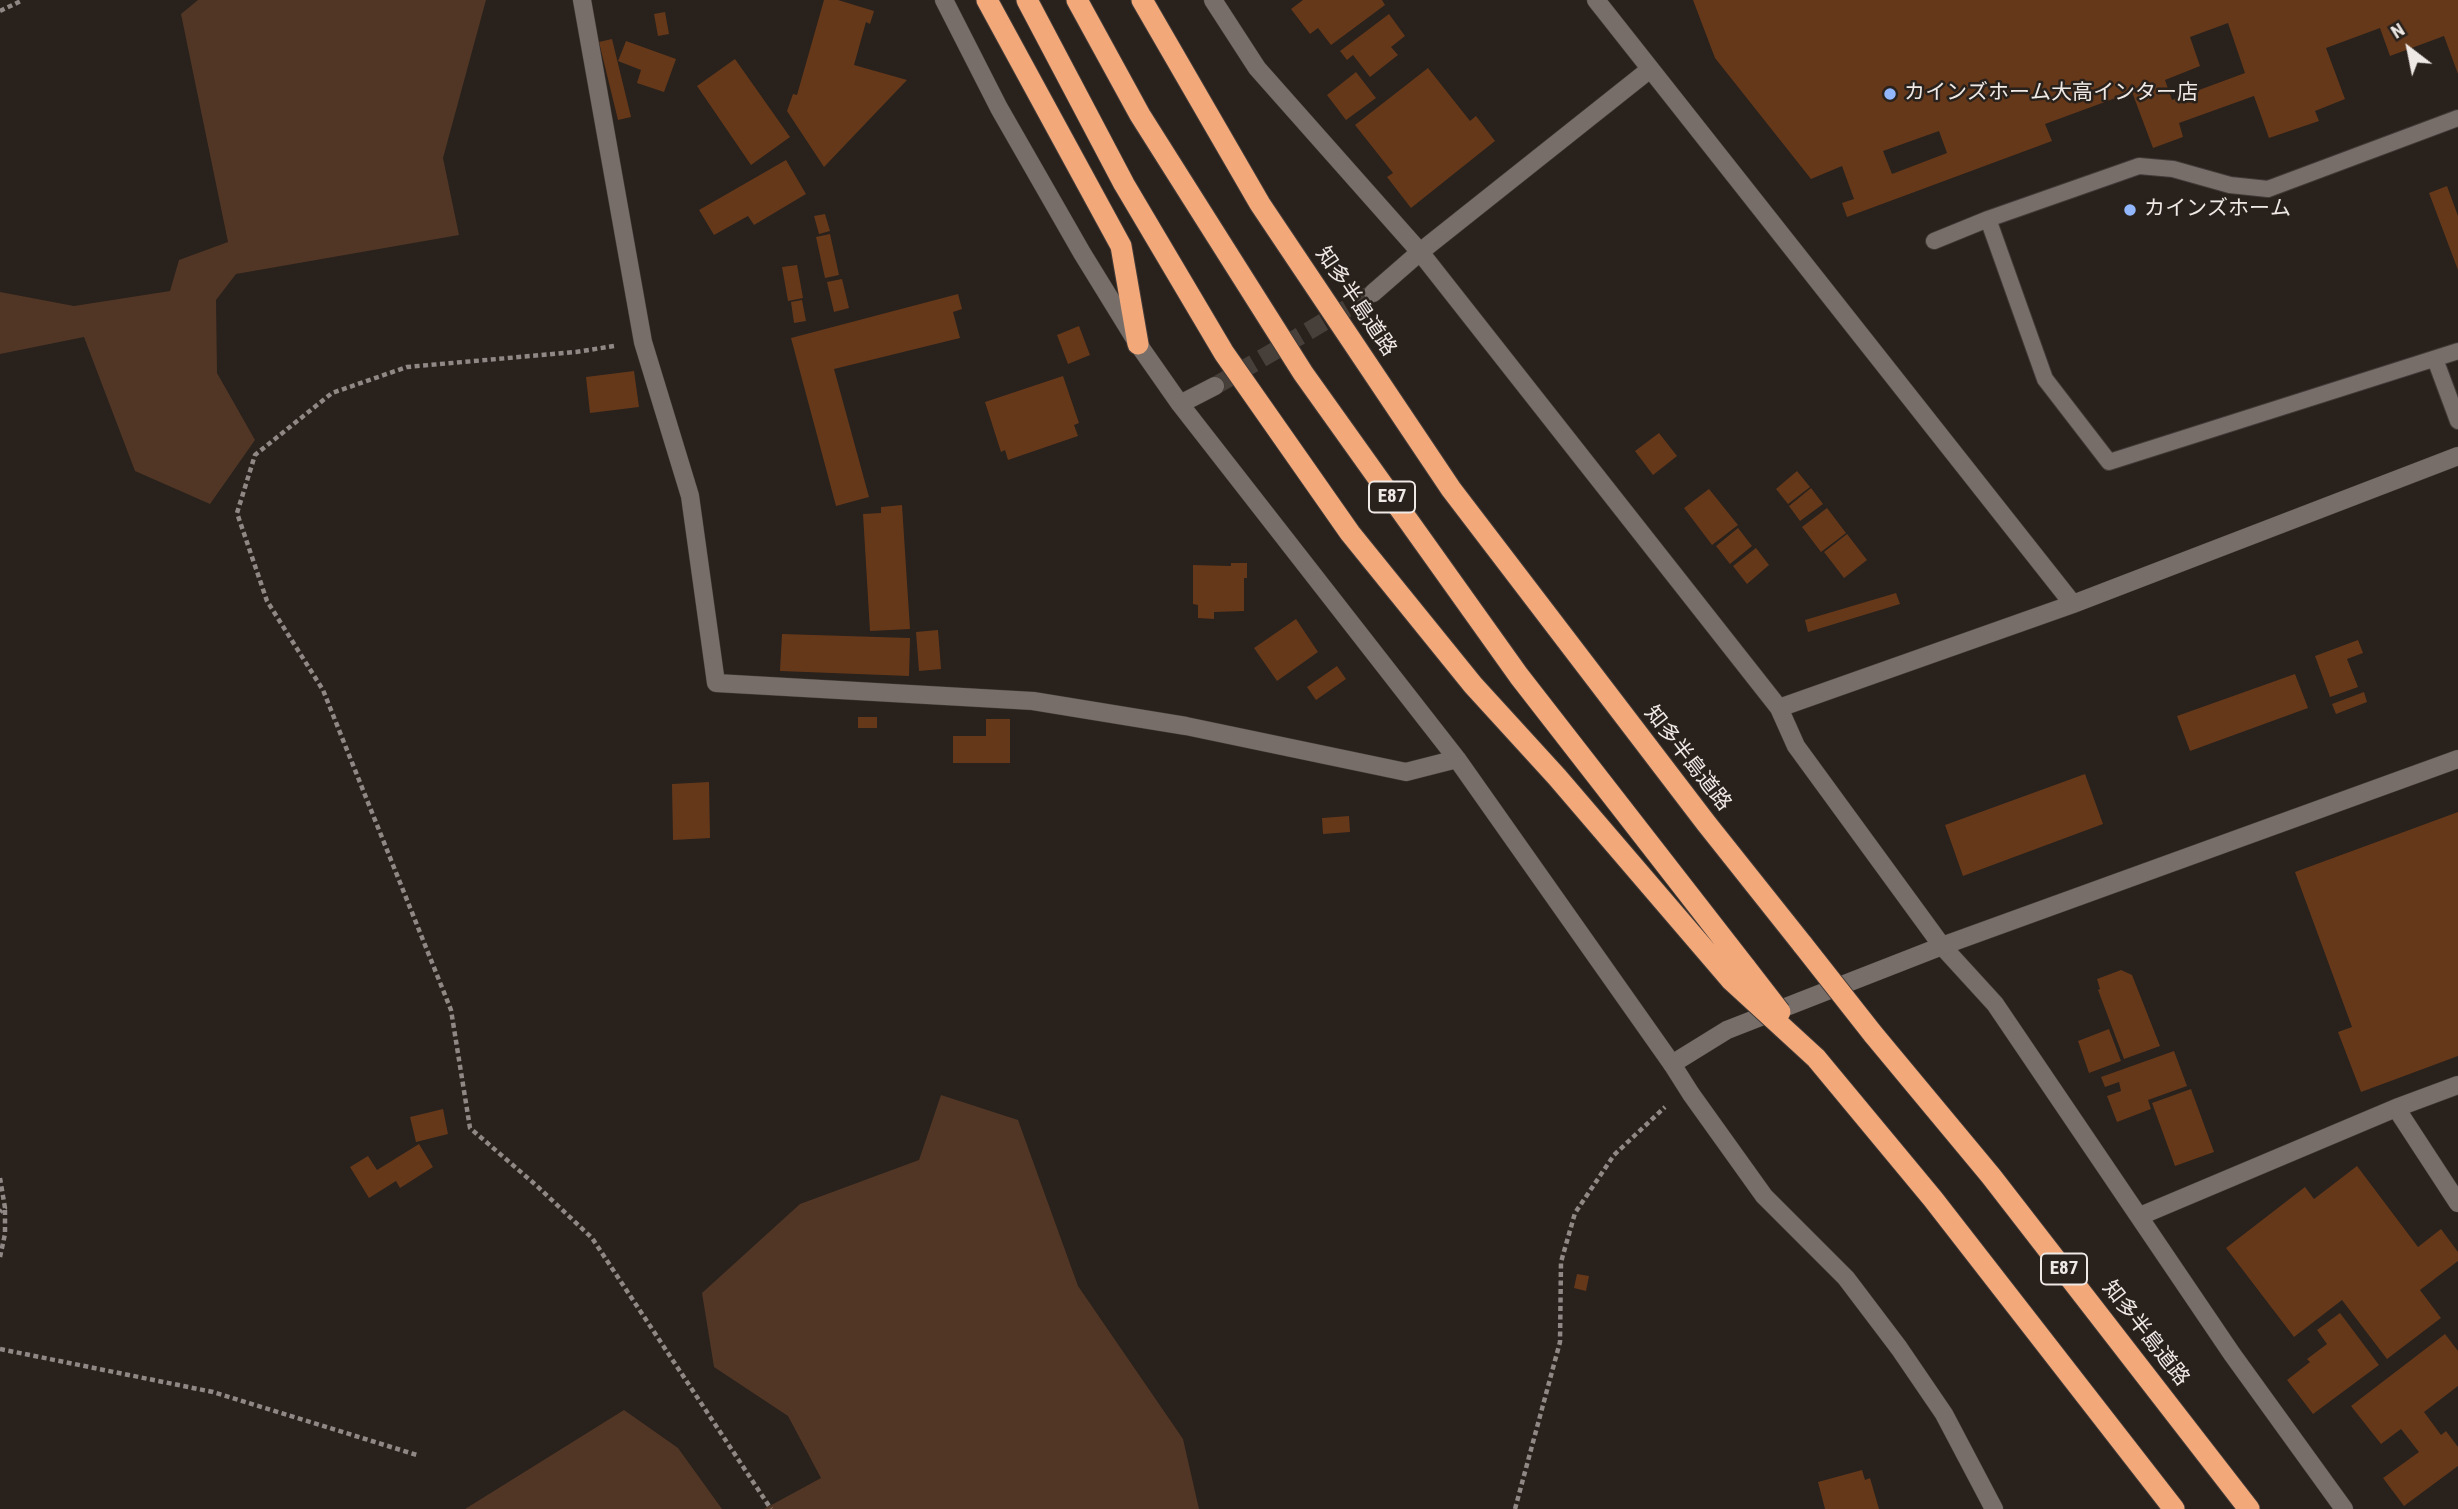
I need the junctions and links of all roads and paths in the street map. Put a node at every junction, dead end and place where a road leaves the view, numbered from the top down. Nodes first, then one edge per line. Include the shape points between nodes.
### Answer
1 (23, 0) edge
2 (582, 0) edge
3 (944, 0) edge
4 (987, 0) edge
5 (1027, 0) edge
6 (1077, 0) edge
7 (1142, 0) edge
8 (1213, 0) edge
9 (1596, 0) edge
10 (0, 11) edge
11 (1649, 70) junction
12 (2458, 118) edge
13 (1988, 219) junction
14 (1934, 241) dead end
15 (1420, 252) junction
16 (1373, 293) tunnel mouth
17 (643, 342) junction
18 (1138, 344) junction
19 (2458, 351) edge
20 (2435, 359) junction
21 (1215, 386) tunnel mouth
22 (1180, 404) junction
23 (2458, 421) edge
24 (2458, 456) edge
25 (2073, 604) junction
26 (1779, 708) junction
27 (1457, 759) junction
28 (2458, 759) edge
29 (1942, 946) junction
30 (1738, 974) junction
31 (1672, 1064) junction
32 (2458, 1085) edge
33 (1691, 1094) junction
34 (2396, 1108) junction
35 (0, 1178) edge
36 (2458, 1203) edge
37 (5, 1208) junction
38 (0, 1212) edge
39 (2140, 1216) junction
40 (0, 1257) edge
41 (0, 1349) edge
42 (416, 1455) dead end
43 (771, 1509) edge
44 (1515, 1509) edge
45 (1994, 1509) edge
46 (2174, 1509) edge
47 (2249, 1509) edge
48 (2344, 1509) edge

1 - 10 path
2 - 17 street
3 - 18 street via 999,108
4 - 18 highway via 1121,246
5 - 30 highway via 1124,184 1217,341 1350,533 1473,685
6 - 30 highway, E87 via 1140,115 1303,373
7 - 47 highway, 知多半島道路 / E87, bridge via 1260,204 1451,489 1615,706 1991,1176
8 - 15 street via 1257,68
9 - 11 street
11 - 15 street
11 - 25 street
12 - 13 lane via 2268,189 2139,166
13 - 14 lane
13 - 20 lane via 2045,379 2109,462
15 - 16 street
15 - 26 street
17 - 27 street via 690,496 716,682 1033,701 1186,726 1406,772
17 - 43 path via 407,367 332,393 255,455 237,513 267,601 323,690 451,1010 470,1128 592,1238
18 - 22 street
19 - 20 lane
20 - 23 lane
21 - 22 street
22 - 27 street
24 - 25 street
25 - 26 street
26 - 29 street via 1796,746
27 - 31 street
28 - 29 street
29 - 31 street via 1727,1030
29 - 39 street via 1995,1004
30 - 46 highway, bridge via 1816,1058 1933,1199
31 - 33 street
32 - 34 street
33 - 44 path via 1665,1107 1614,1155 1575,1213 1561,1262 1560,1342
33 - 45 street via 1764,1196 1846,1278 1899,1348 1944,1415
34 - 36 street
34 - 39 street
35 - 37 path
37 - 38 path
37 - 40 path
39 - 48 street
41 - 42 path via 213,1392

